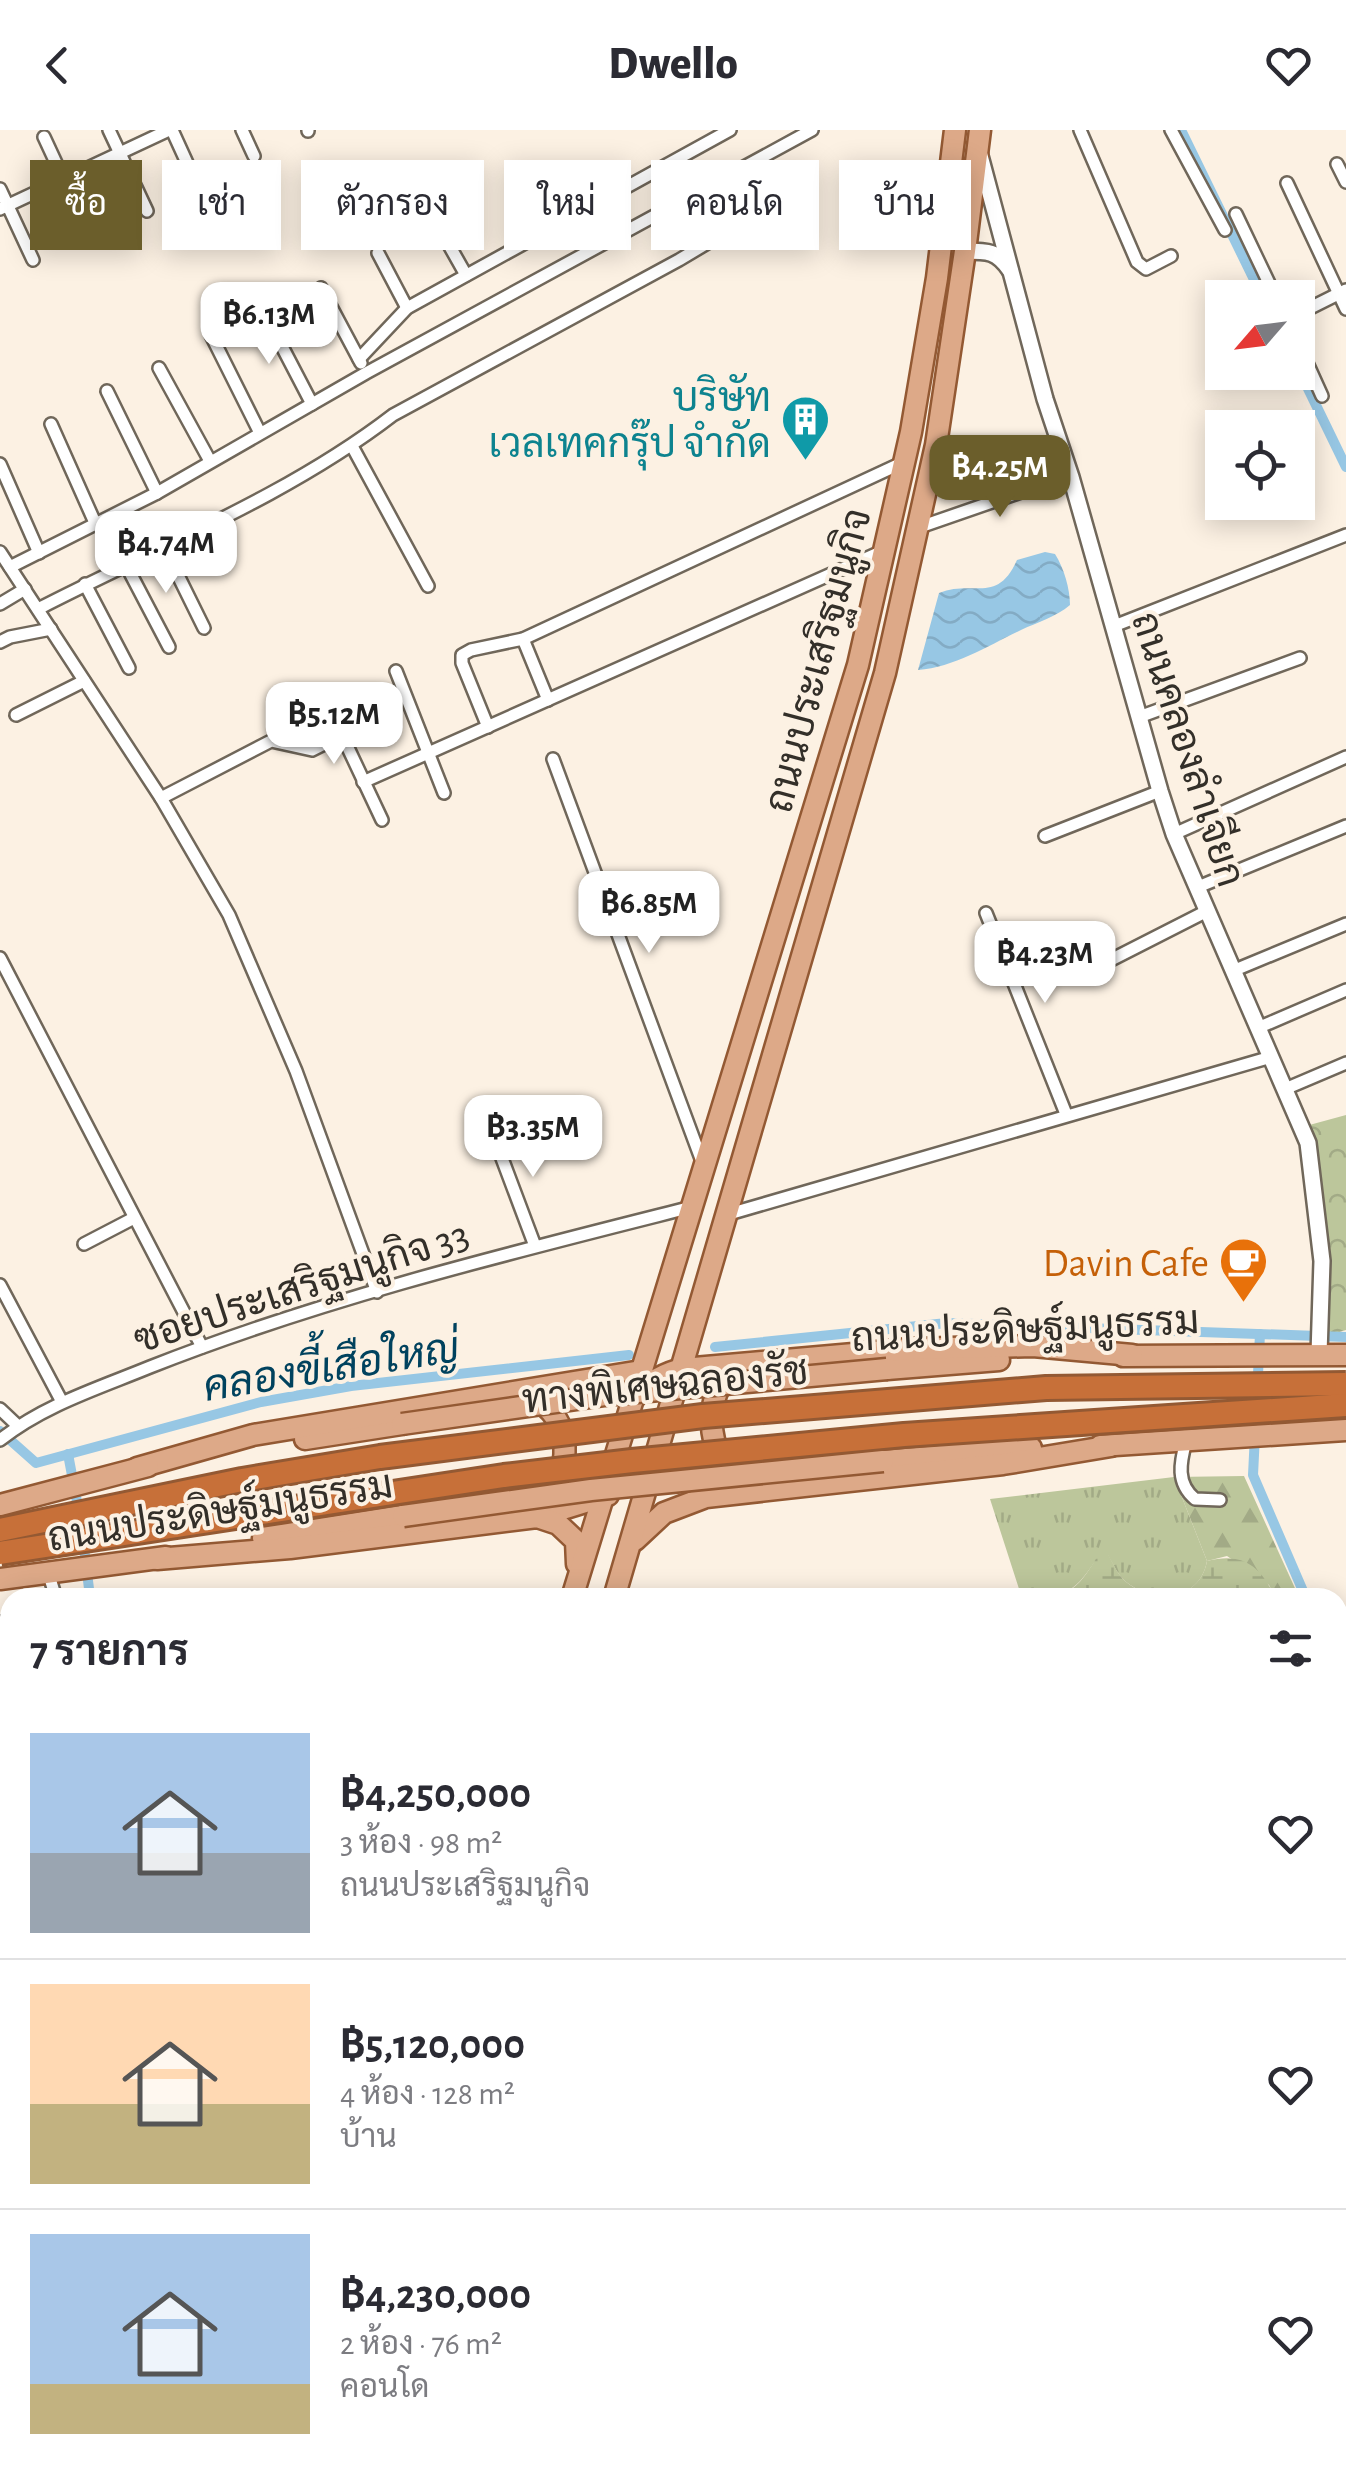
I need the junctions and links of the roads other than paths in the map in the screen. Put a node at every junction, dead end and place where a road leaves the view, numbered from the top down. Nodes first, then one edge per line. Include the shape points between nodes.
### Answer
1 (109, 130) edge
2 (170, 130) edge
3 (242, 130) edge
4 (730, 130) edge
5 (812, 130) edge
6 (955, 130) edge
7 (1080, 130) edge
8 (1171, 130) edge
9 (44, 137) dead end
10 (979, 139) edge
11 (119, 152) junction
12 (254, 156) dead end
13 (55, 160) edge
14 (103, 160) edge
15 (185, 160) edge
16 (1337, 164) dead end
17 (1346, 182) edge
18 (1287, 183) dead end
19 (0, 189) edge
20 (30, 195) edge
21 (4, 207) edge
22 (147, 211) dead end
23 (1236, 214) dead end
24 (1225, 230) dead end
25 (452, 250) edge
26 (695, 250) edge
27 (966, 252) junction
28 (378, 253) dead end
29 (1171, 256) dead end
30 (33, 260) dead end
31 (1013, 273) junction
32 (466, 275) junction
33 (1267, 280) edge
34 (321, 288) dead end
35 (1342, 291) edge
36 (1315, 305) edge
37 (407, 308) junction
38 (1346, 309) edge
39 (263, 310) dead end
40 (211, 335) dead end
41 (359, 360) junction
42 (159, 368) dead end
43 (366, 373) junction
44 (1315, 381) edge
45 (107, 391) dead end
46 (1322, 396) dead end
47 (312, 404) junction
48 (51, 424) dead end
49 (260, 433) junction
50 (352, 446) junction
51 (210, 461) junction
52 (904, 462) junction
53 (0, 464) edge
54 (1070, 475) junction
55 (157, 492) junction
56 (96, 526) junction
57 (916, 528) junction
58 (1346, 535) edge
59 (164, 547) junction
60 (885, 550) junction
61 (0, 552) edge
62 (39, 553) junction
63 (126, 565) junction
64 (10, 567) junction
65 (85, 584) junction
66 (428, 586) dead end
67 (25, 589) junction
68 (0, 604) edge
69 (38, 609) junction
70 (1114, 626) junction
71 (204, 628) dead end
72 (51, 629) junction
73 (522, 639) junction
74 (0, 642) edge
75 (169, 647) dead end
76 (1300, 658) dead end
77 (130, 668) dead end
78 (396, 671) dead end
79 (84, 681) junction
80 (548, 700) junction
81 (341, 707) dead end
82 (16, 715) dead end
83 (1139, 716) junction
84 (488, 726) junction
85 (342, 735) junction
86 (428, 753) junction
87 (1346, 757) edge
88 (554, 759) dead end
89 (363, 782) junction
90 (1160, 792) junction
91 (444, 793) dead end
92 (161, 798) junction
93 (382, 820) dead end
94 (1346, 826) edge
95 (1174, 834) junction
96 (1045, 836) dead end
97 (1198, 888) junction
98 (1207, 911) junction
99 (986, 913) dead end
100 (1346, 924) edge
101 (0, 958) edge
102 (1098, 967) dead end
103 (1235, 970) junction
104 (1346, 990) edge
105 (1260, 1027) junction
106 (1272, 1057) junction
107 (1346, 1063) edge
108 (1285, 1089) junction
109 (1066, 1114) junction
110 (491, 1129) dead end
111 (704, 1168) junction
112 (692, 1207) junction
113 (729, 1214) junction
114 (134, 1218) junction
115 (84, 1244) dead end
116 (536, 1246) junction
117 (0, 1284) edge
118 (377, 1292) junction
119 (1321, 1342) junction
120 (202, 1347) junction
121 (1346, 1354) edge
122 (1132, 1355) junction
123 (744, 1365) junction
124 (683, 1369) junction
125 (641, 1372) junction
126 (1346, 1384) edge
127 (500, 1394) junction
128 (62, 1402) junction
129 (630, 1402) junction
130 (1346, 1405) edge
131 (0, 1409) edge
132 (1346, 1430) edge
133 (8, 1433) edge
134 (1186, 1441) junction
135 (1111, 1446) junction
136 (651, 1467) junction
137 (137, 1468) junction
138 (760, 1490) junction
139 (601, 1498) junction
140 (1220, 1500) dead end
141 (0, 1505) edge
142 (530, 1518) junction
143 (0, 1530) edge
144 (632, 1544) junction
145 (0, 1553) edge
146 (157, 1559) junction
147 (48, 1572) junction
148 (0, 1579) edge
149 (53, 1588) edge
150 (575, 1588) edge
151 (575, 1588) edge
152 (617, 1588) edge

1 - 11 street
2 - 11 street
2 - 15 street
3 - 12 street
4 - 32 street
5 - 43 street
6 - 52 main road, ถนนประเสริฐมนูกิจ
7 - 29 street via 1137,262 1146,269
8 - 24 street
9 - 13 street
10 - 27 main road, ถนนประเสริฐมนูกิจ
10 - 31 street, ถนนคลองลำเจียก
11 - 14 street
11 - 22 street
16 - 17 street
18 - 35 street
19 - 21 street
20 - 21 street
21 - 30 street
23 - 33 street
25 - 32 street
26 - 50 street via 393,415
27 - 31 street via 992,251
27 - 57 main road, ถนนประเสริฐมนูกิจ
28 - 37 street
31 - 54 street, ถนนคลองลำเจียก
32 - 37 street
34 - 41 street
35 - 36 street
35 - 38 street
37 - 41 street
39 - 47 street
40 - 49 street
41 - 43 street
42 - 51 street
43 - 47 street
44 - 46 street
45 - 55 street
47 - 49 street
48 - 56 street
49 - 51 street
50 - 59 street
50 - 66 street
51 - 55 street
52 - 60 main road, ถนนประเสริฐมนูกิจ
52 - 73 street
53 - 62 street
54 - 57 street
54 - 70 street, ถนนคลองลำเจียก
55 - 56 street
56 - 62 street
57 - 113 main road, ถนนประเสริฐมนูกิจ via 885,674
58 - 70 street
59 - 63 street
59 - 71 street
60 - 80 street
60 - 111 main road, ถนนประเสริฐมนูกิจ via 834,751
61 - 64 street
62 - 64 street
63 - 65 street
63 - 75 street
64 - 67 street
65 - 69 street
65 - 77 street
67 - 68 street
67 - 69 street
69 - 72 street
70 - 83 street, ถนนคลองลำเจียก
72 - 74 street
72 - 79 street
73 - 80 street
73 - 84 street via 462,655
76 - 83 street
78 - 86 street
79 - 82 street
79 - 92 street
80 - 84 street
81 - 85 street
83 - 90 street, ถนนคลองลำเจียก
84 - 86 street
85 - 89 street
85 - 92 street via 312,750 271,741
86 - 89 street
86 - 91 street
87 - 95 street
88 - 111 street
89 - 93 street
90 - 95 street, ถนนคลองลำเจียก
90 - 96 street
92 - 118 street via 228,914 265,996
94 - 97 street
95 - 97 street, ถนนคลองลำเจียก
97 - 98 street, ถนนคลองลำเจียก
98 - 102 street
98 - 103 street, ถนนคลองลำเจียก
99 - 109 street
100 - 103 street
101 - 114 street
103 - 105 street, ถนนคลองลำเจียก
104 - 105 street
105 - 106 street, ถนนคลองลำเจียก
106 - 108 street, ถนนคลองลำเจียก
106 - 109 street
107 - 108 street
108 - 119 street, ถนนคลองลำเจียก via 1310,1152 1322,1262
109 - 113 street
110 - 116 street
111 - 112 main road, ถนนประเสริฐมนูกิจ
112 - 116 street, ซอยประเสริฐมนูกิจ 33
112 - 125 main road, ถนนประเสริฐมนูกิจ
113 - 124 main road, ถนนประเสริฐมนูกิจ
114 - 115 street
114 - 120 street
116 - 118 street, ซอยประเสริฐมนูกิจ 33
117 - 128 street
118 - 120 street, ซอยประเสริฐมนูกิจ 33
119 - 121 main road, ถนนประดิษฐ์มนูธรรม
119 - 122 main road, ถนนประดิษฐ์มนูธรรม via 1259,1353
120 - 128 street, ซอยประเสริฐมนูกิจ 33
122 - 123 main road via 1033,1346
122 - 137 main road, ถนนประดิษฐ์มนูธรรม, bridge via 887,1368 605,1396
123 - 124 main road
123 - 138 main road via 719,1387 713,1427 724,1468
124 - 129 main road via 654,1380
124 - 136 main road, ถนนประเสริฐมนูกิจ
125 - 127 main road
125 - 129 main road, ถนนประเสริฐมนูกิจ
126 - 143 highway, ทางพิเศษฉลองรัช, bridge via 1046,1388 704,1416 363,1460
127 - 137 main road via 253,1435
127 - 142 main road via 538,1400 559,1422 564,1440 562,1478
128 - 133 street, ซอยประเสริฐมนูกิจ 33
129 - 139 main road, ถนนประเสริฐมนูกิจ
130 - 145 highway, ทางพิเศษฉลองรัช, bridge via 652,1459
131 - 133 street
132 - 134 main road, ถนนประดิษฐ์มนูธรรม
134 - 135 main road, ถนนประดิษฐ์มนูธรรม
134 - 140 street via 1183,1486 1195,1498
135 - 138 main road
135 - 146 main road, ถนนประดิษฐ์มนูธรรม, bridge via 1015,1449 609,1488
136 - 139 main road
136 - 144 main road, ถนนประเสริฐมนูกิจ
137 - 141 main road, ถนนประดิษฐ์มนูธรรม
138 - 144 main road via 686,1503 659,1517
139 - 142 main road
139 - 151 main road, ถนนประเสริฐมนูกิจ
142 - 146 main road
142 - 150 main road via 558,1524 576,1541
144 - 152 main road, ถนนประเสริฐมนูกิจ
146 - 147 main road, ถนนประดิษฐ์มนูธรรม
147 - 148 main road, ถนนประดิษฐ์มนูธรรม
147 - 149 street

